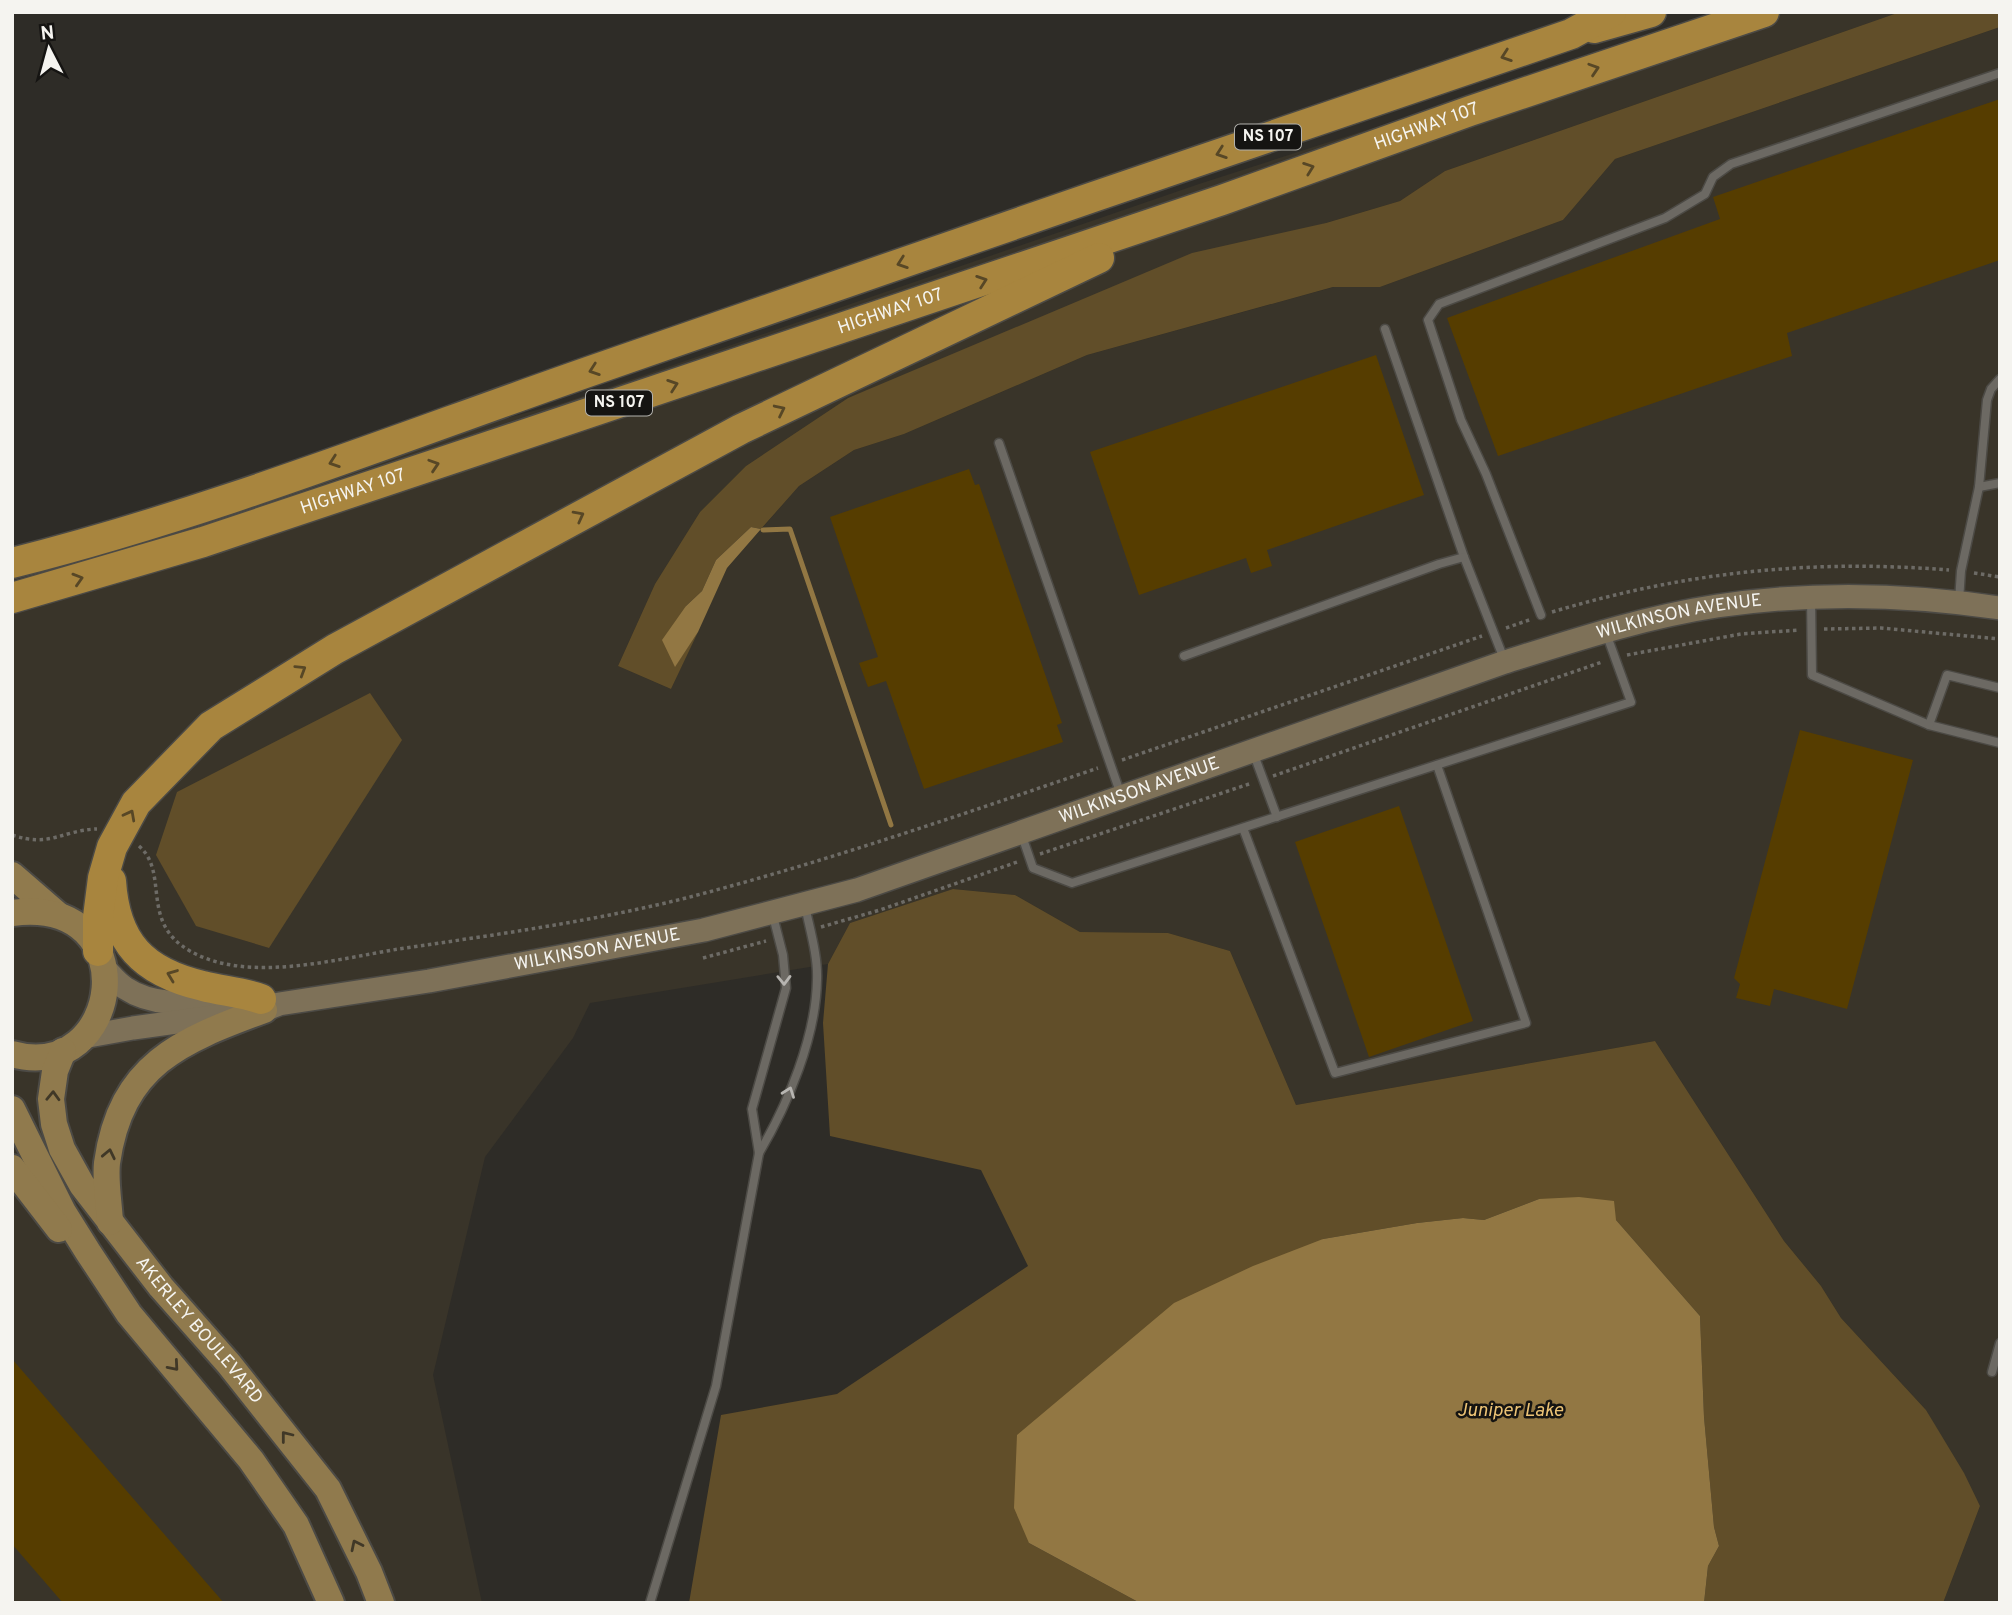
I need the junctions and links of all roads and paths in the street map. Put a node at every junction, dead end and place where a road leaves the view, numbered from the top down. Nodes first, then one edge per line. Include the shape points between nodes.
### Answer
1 (1611, 12) edge
2 (1651, 12) edge
3 (1764, 12) edge
4 (1571, 34) junction
5 (2000, 73) edge
6 (1222, 200) junction
7 (1385, 330) dead end
8 (2000, 379) edge
9 (999, 443) dead end
10 (2000, 483) edge
11 (1979, 487) junction
12 (1464, 557) junction
13 (17, 562) edge
14 (1811, 597) junction
15 (12, 598) edge
16 (1959, 602) junction
17 (2000, 608) edge
18 (1541, 615) dead end
19 (1812, 630) junction
20 (1605, 631) junction
21 (2000, 639) edge
22 (1184, 656) dead end
23 (1615, 658) junction
24 (1505, 662) junction
25 (2000, 688) edge
26 (1929, 725) junction
27 (2000, 743) edge
28 (1254, 752) junction
29 (1437, 765) junction
30 (1263, 779) junction
31 (1122, 798) junction
32 (1277, 817) junction
33 (1243, 828) junction
34 (1021, 832) junction
35 (12, 835) edge
36 (116, 840) junction
37 (845, 853) dead end
38 (1029, 857) junction
39 (12, 875) edge
40 (804, 905) junction
41 (12, 913) edge
42 (772, 913) junction
43 (57, 914) junction
44 (816, 929) dead end
45 (778, 937) junction
46 (703, 958) dead end
47 (101, 960) junction
48 (268, 1004) junction
49 (73, 1044) junction
50 (12, 1054) edge
51 (12, 1109) edge
52 (759, 1153) junction
53 (12, 1168) edge
54 (110, 1222) junction
55 (130, 1314) junction
56 (2000, 1343) edge
57 (1992, 1372) dead end
58 (331, 1603) edge
59 (381, 1603) edge
60 (650, 1603) edge

1 - 4 highway, HIGHWAY 107 / NS 107
2 - 4 highway
6 -> 3 highway, HIGHWAY 107 / NS 107
4 -> 13 highway, HIGHWAY 107 / NS 107 via 370,450
5 - 18 lane via 1731,164 1713,177 1704,194 1665,218 1439,304 1428,320 1440,360
15 -> 6 highway, HIGHWAY 107 / NS 107 via 189,546
36 -> 6 highway via 136,803 211,726 335,649 741,429
7 - 12 lane
8 - 11 lane via 1987,400
9 - 31 lane
10 - 11 lane
11 - 16 lane
12 - 22 lane
12 - 24 lane
14 - 16 street, WILKINSON AVENUE
14 - 19 lane
14 - 20 street, WILKINSON AVENUE via 1716,606
16 - 17 street, WILKINSON AVENUE
19 - 21 path via 1881,628
19 - 23 path via 1741,634
19 - 26 lane via 1812,675
20 - 23 lane
20 - 24 street, WILKINSON AVENUE
23 - 29 lane via 1631,702
23 - 30 path
24 - 28 street, WILKINSON AVENUE
25 - 26 lane via 1947,674
26 - 27 lane
28 - 30 lane
28 - 31 street, WILKINSON AVENUE
29 - 32 lane
29 - 33 lane via 1527,1023 1335,1073
30 - 32 lane
30 - 38 path
31 - 34 street, WILKINSON AVENUE
32 - 33 lane
33 - 38 lane via 1072,883 1033,869
34 - 38 lane
34 - 40 street, WILKINSON AVENUE
35 - 36 path via 46,840 85,830
36 - 37 path via 142,847 149,856 159,913 174,940 211,961 264,967 532,929 680,899
36 - 47 highway via 103,878 98,917
48 -> 36 highway via 247,994 201,986 162,971 136,954 115,910 111,884
38 - 44 path
39 - 43 main road
40 - 42 street, WILKINSON AVENUE
52 -> 40 lane via 780,1118 813,1016 817,979
41 - 43 main road
42 - 45 lane
42 - 48 street, WILKINSON AVENUE via 565,957
43 - 47 main road via 87,935
45 - 46 path
45 -> 52 lane via 786,988 752,1109
47 - 48 street, WILKINSON AVENUE via 124,988 146,998
47 - 49 main road, AKERLEY BOULEVARD via 106,988 103,1007 95,1023
48 - 49 street, WILKINSON AVENUE via 132,1028
54 -> 48 main road via 107,1165 117,1120 133,1087 155,1063 203,1032
49 - 50 main road via 40,1057
54 -> 49 main road, AKERLEY BOULEVARD via 82,1185 54,1124 55,1071
51 - 55 main road via 63,1212
52 - 60 lane via 716,1386
53 - 55 main road
59 -> 54 main road, AKERLEY BOULEVARD via 328,1489
55 -> 58 main road via 251,1460 296,1525
56 - 57 lane

